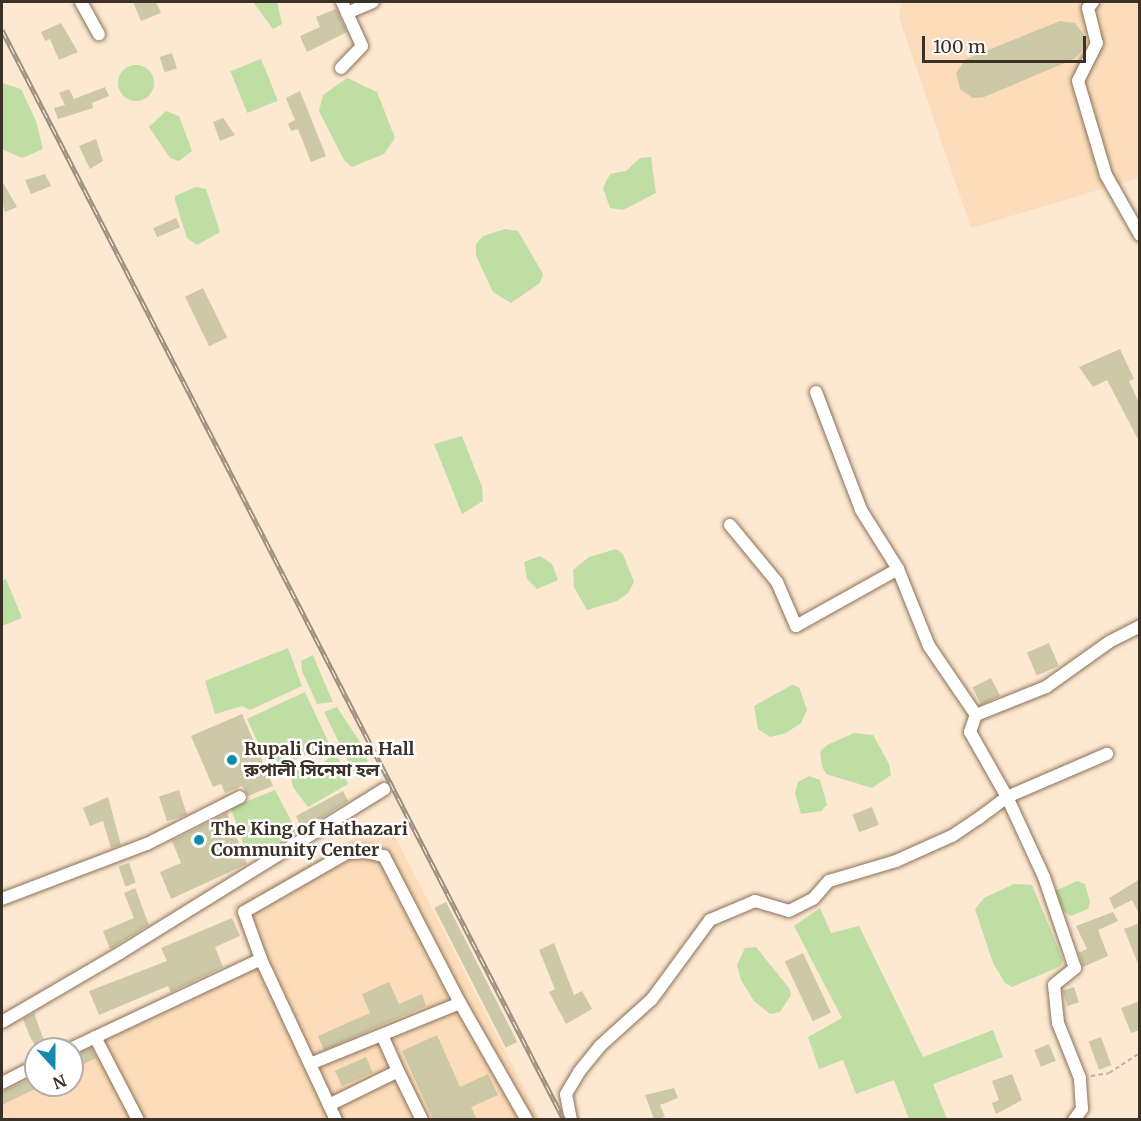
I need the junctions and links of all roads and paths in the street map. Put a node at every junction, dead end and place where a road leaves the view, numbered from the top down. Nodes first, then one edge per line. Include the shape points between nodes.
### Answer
1 (81, 2) edge
2 (373, 2) edge
3 (1093, 2) edge
4 (345, 7) edge
5 (99, 34) dead end
6 (341, 68) dead end
7 (1140, 235) edge
8 (816, 392) dead end
9 (730, 525) dead end
10 (898, 569) junction
11 (1140, 626) edge
12 (976, 715) junction
13 (1107, 754) dead end
14 (384, 789) dead end
15 (240, 797) dead end
16 (1007, 797) junction
17 (2, 899) edge
18 (261, 959) junction
19 (460, 1003) junction
20 (2, 1022) edge
21 (382, 1035) junction
22 (95, 1037) junction
23 (84, 1042) edge
24 (1140, 1053) edge
25 (310, 1064) junction
26 (398, 1071) junction
27 (24, 1072) edge
28 (1080, 1078) junction
29 (2, 1083) edge
30 (329, 1105) junction
31 (138, 1119) edge
32 (336, 1119) edge
33 (422, 1119) edge
34 (527, 1119) edge
35 (571, 1119) edge
36 (1074, 1119) edge

1 - 5 street
2 - 4 street
3 - 7 street via 1088,8 1097,43 1078,81 1096,146
4 - 6 street via 362,46
8 - 10 street via 861,510
9 - 10 street via 777,582 796,626
10 - 12 street via 929,646
11 - 12 street via 1109,642 1046,687
12 - 16 street via 970,732
13 - 16 street
14 - 20 street
15 - 17 street via 147,844
16 - 28 street via 1044,876 1075,968 1054,985 1058,1023
16 - 35 street via 952,836 896,861 829,881 813,898 789,911 755,901 710,920 652,999 600,1046 579,1072 566,1094
18 - 19 street via 244,912 347,853 366,852 384,856
18 - 22 street
18 - 25 street
19 - 21 street
19 - 34 street
21 - 25 street
21 - 26 street
22 - 23 street
22 - 31 street
24 - 28 path via 1109,1072
25 - 30 street
26 - 30 street
26 - 33 street
27 - 29 street
28 - 36 street via 1082,1109
30 - 32 street

